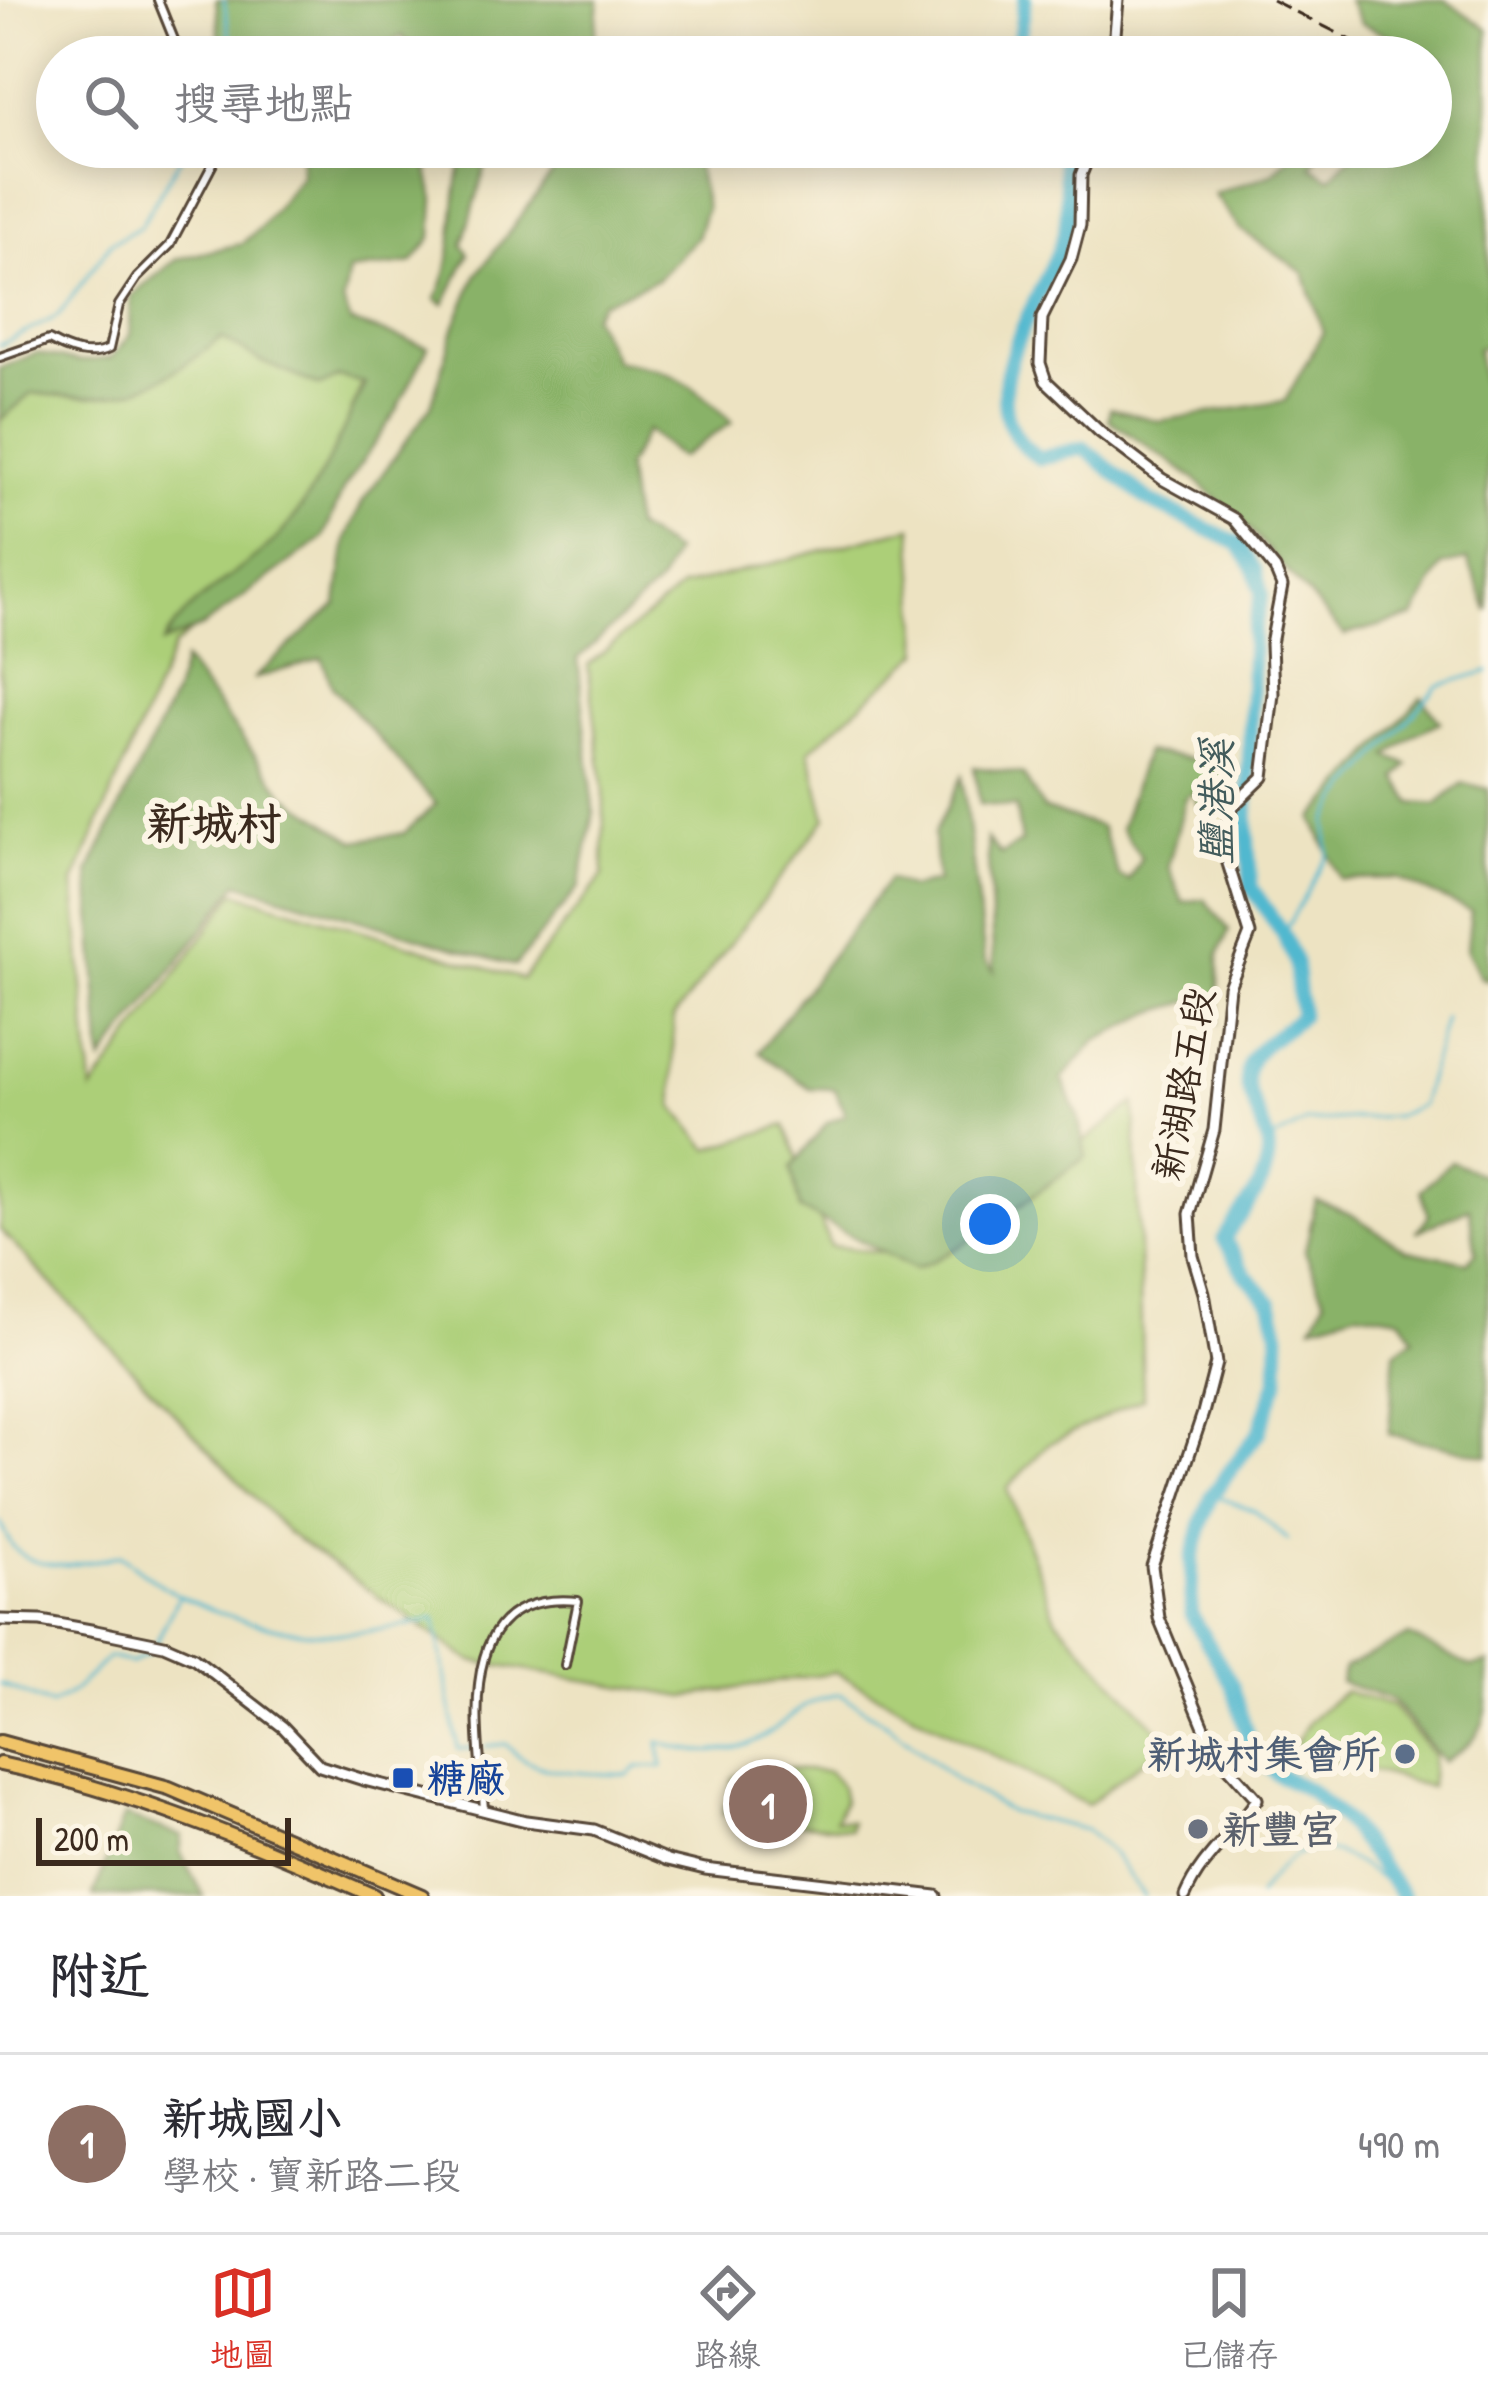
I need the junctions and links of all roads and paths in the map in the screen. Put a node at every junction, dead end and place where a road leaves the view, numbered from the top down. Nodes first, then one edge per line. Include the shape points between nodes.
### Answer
1 (158, 0) edge
2 (1118, 0) edge
3 (173, 36) edge
4 (1115, 36) edge
5 (211, 168) edge
6 (1084, 168) edge
7 (0, 357) edge
8 (0, 1620) edge
9 (565, 1665) dead end
10 (0, 1742) edge
11 (0, 1764) edge
12 (484, 1809) junction
13 (374, 1896) edge
14 (422, 1896) edge
15 (936, 1896) edge
16 (1185, 1896) edge

1 - 3 street
2 - 4 street
5 - 7 street via 170,245 118,305 109,349 86,353 50,340
6 - 16 street, 新湖路五段 via 1071,259 1042,318 1046,381 1162,479 1234,519 1282,586 1263,777 1227,818 1226,857 1250,934 1229,986 1214,1130 1190,1214 1216,1363 1152,1566 1159,1618 1214,1751 1257,1799 1202,1863
8 - 12 street via 164,1646 194,1658 284,1726 320,1766
9 - 12 street via 578,1601 554,1598 498,1625 476,1696
10 - 14 highway via 169,1788
11 - 13 highway via 113,1793
12 - 15 street via 594,1830 705,1869

